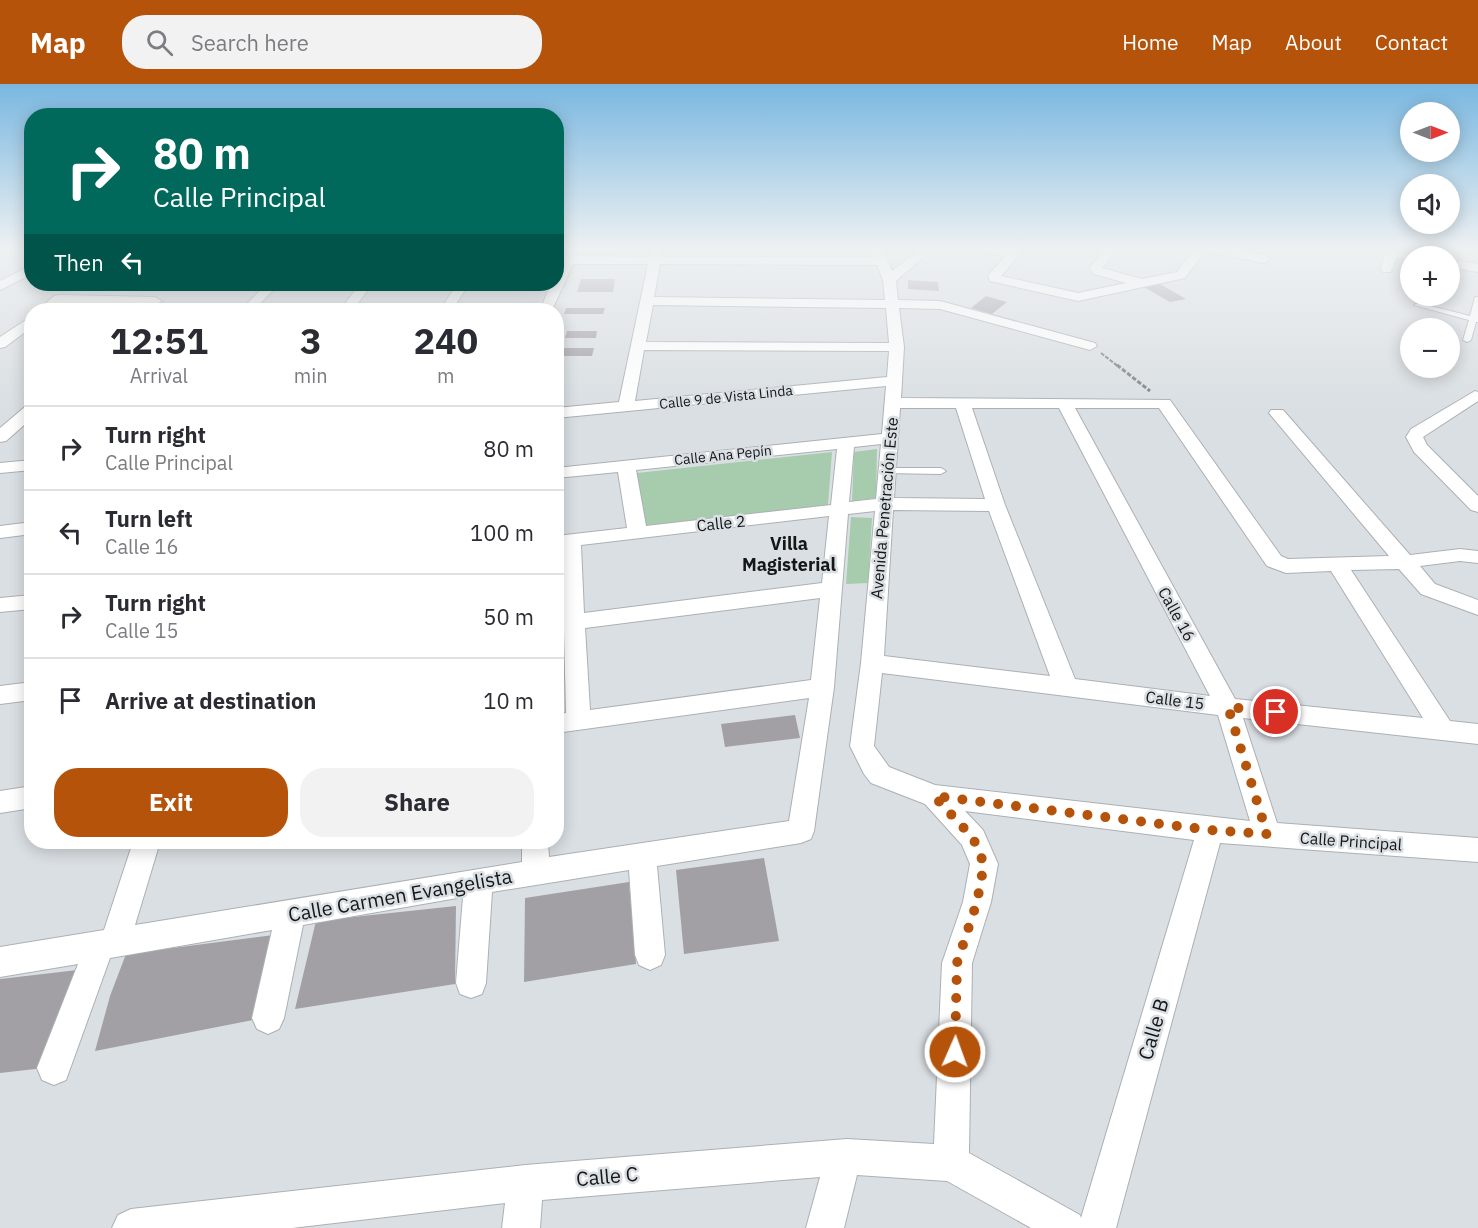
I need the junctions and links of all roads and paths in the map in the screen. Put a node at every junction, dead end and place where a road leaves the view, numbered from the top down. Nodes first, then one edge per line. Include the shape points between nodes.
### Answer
1 (646, 301) edge
2 (678, 301) edge
3 (1478, 301) edge
4 (893, 304) junction
5 (1422, 306) edge
6 (1476, 320) edge
7 (24, 326) edge
8 (1467, 340) dead end
9 (0, 344) edge
10 (637, 346) junction
11 (1090, 346) joint
12 (897, 347) junction
13 (895, 381) junction
14 (1475, 396) dead end
15 (893, 403) junction
16 (962, 403) junction
17 (1064, 403) junction
18 (1164, 403) junction
19 (626, 407) junction
20 (564, 412) edge
21 (1277, 413) dead end
22 (24, 416) edge
23 (0, 437) edge
24 (889, 438) junction
25 (846, 442) junction
26 (24, 466) edge
27 (626, 466) junction
28 (0, 468) edge
29 (887, 471) junction
30 (940, 471) dead end
31 (564, 472) edge
32 (885, 504) junction
33 (996, 505) junction
34 (1478, 506) edge
35 (840, 509) junction
36 (24, 529) edge
37 (0, 531) edge
38 (637, 532) junction
39 (564, 541) edge
40 (1478, 557) edge
41 (1403, 562) junction
42 (1337, 564) junction
43 (832, 589) junction
44 (24, 603) edge
45 (0, 605) edge
46 (1478, 608) edge
47 (565, 623) edge
48 (872, 663) junction
49 (822, 687) junction
50 (1066, 687) junction
51 (24, 692) edge
52 (0, 695) edge
53 (1228, 707) junction
54 (567, 722) edge
55 (1442, 729) junction
56 (1478, 734) edge
57 (873, 767) joint
58 (934, 796) junction
59 (24, 798) edge
60 (0, 802) edge
61 (1210, 830) junction
62 (1267, 834) junction
63 (143, 849) edge
64 (535, 849) edge
65 (1478, 850) edge
66 (642, 855) junction
67 (536, 872) junction
68 (478, 882) junction
69 (291, 913) junction
70 (107, 945) junction
71 (650, 955) dead end
72 (0, 962) edge
73 (471, 983) dead end
74 (268, 1018) dead end
75 (54, 1068) dead end
76 (847, 1157) junction
77 (951, 1164) junction
78 (525, 1183) junction
79 (131, 1228) edge
80 (521, 1228) edge
81 (825, 1228) edge
82 (1067, 1228) edge
83 (1097, 1228) edge

1 - 10 street
2 - 4 street
3 - 6 lane
4 - 11 street via 947,306
4 - 12 street, Avenida Penetración Este
5 - 6 lane
6 - 8 lane
7 - 9 street
10 - 12 street
10 - 19 street
11 - 18 path
12 - 13 street, Avenida Penetración Este
13 - 15 street, Avenida Penetración Este
13 - 19 street, Calle 9 de Vista Linda
14 - 34 street via 1414,437 1420,448
15 - 16 street
15 - 24 street, Avenida Penetración Este
16 - 17 street
16 - 33 street
17 - 18 street
17 - 53 street, Calle 16
18 - 42 street via 1274,561
19 - 20 street, Calle 9 de Vista Linda
21 - 41 street
22 - 23 street
24 - 25 street, Calle Ana Pepín
24 - 29 street, Avenida Penetración Este
25 - 27 street, Calle Ana Pepín
25 - 35 street
26 - 28 street
27 - 31 street, Calle Ana Pepín
27 - 38 street
29 - 30 lane
29 - 32 street, Avenida Penetración Este
32 - 33 street, Calle 2
32 - 35 street, Calle 2
32 - 48 street, Avenida Penetración Este
33 - 50 street
35 - 38 street, Calle 2
35 - 43 street
36 - 37 street
38 - 39 street, Calle 2
39 - 47 street
40 - 41 street via 1460,555
41 - 42 street
41 - 46 street via 1428,589
42 - 55 street
43 - 47 street
43 - 49 street
44 - 45 street
47 - 54 street
48 - 50 street, Calle 15
48 - 57 street, Avenida Penetración Este via 862,746
49 - 54 street
49 - 66 street, Calle Carmen Evangelista via 801,831
50 - 53 street, Calle 15
51 - 52 street
53 - 55 street, Calle 15
53 - 62 street, Calle 16
55 - 56 street, Calle 15
57 - 58 street, Calle Principal via 880,775
58 - 61 street, Calle Principal
58 - 77 street via 973,838 984,864 977,902 957,963
59 - 60 street
61 - 62 street, Calle Principal
61 - 83 street, Calle B
62 - 65 street, Calle Principal
63 - 70 street
64 - 67 street
66 - 67 street, Calle Carmen Evangelista
66 - 71 street
67 - 68 street, Calle Carmen Evangelista
68 - 69 street, Calle Carmen Evangelista
68 - 73 street
69 - 70 street, Calle Carmen Evangelista
69 - 74 street
70 - 72 street, Calle Carmen Evangelista
70 - 75 street
76 - 77 street, Calle C
76 - 78 street, Calle C
76 - 81 street via 835,1184
77 - 82 street, Calle C
78 - 79 street, Calle C
78 - 80 street

